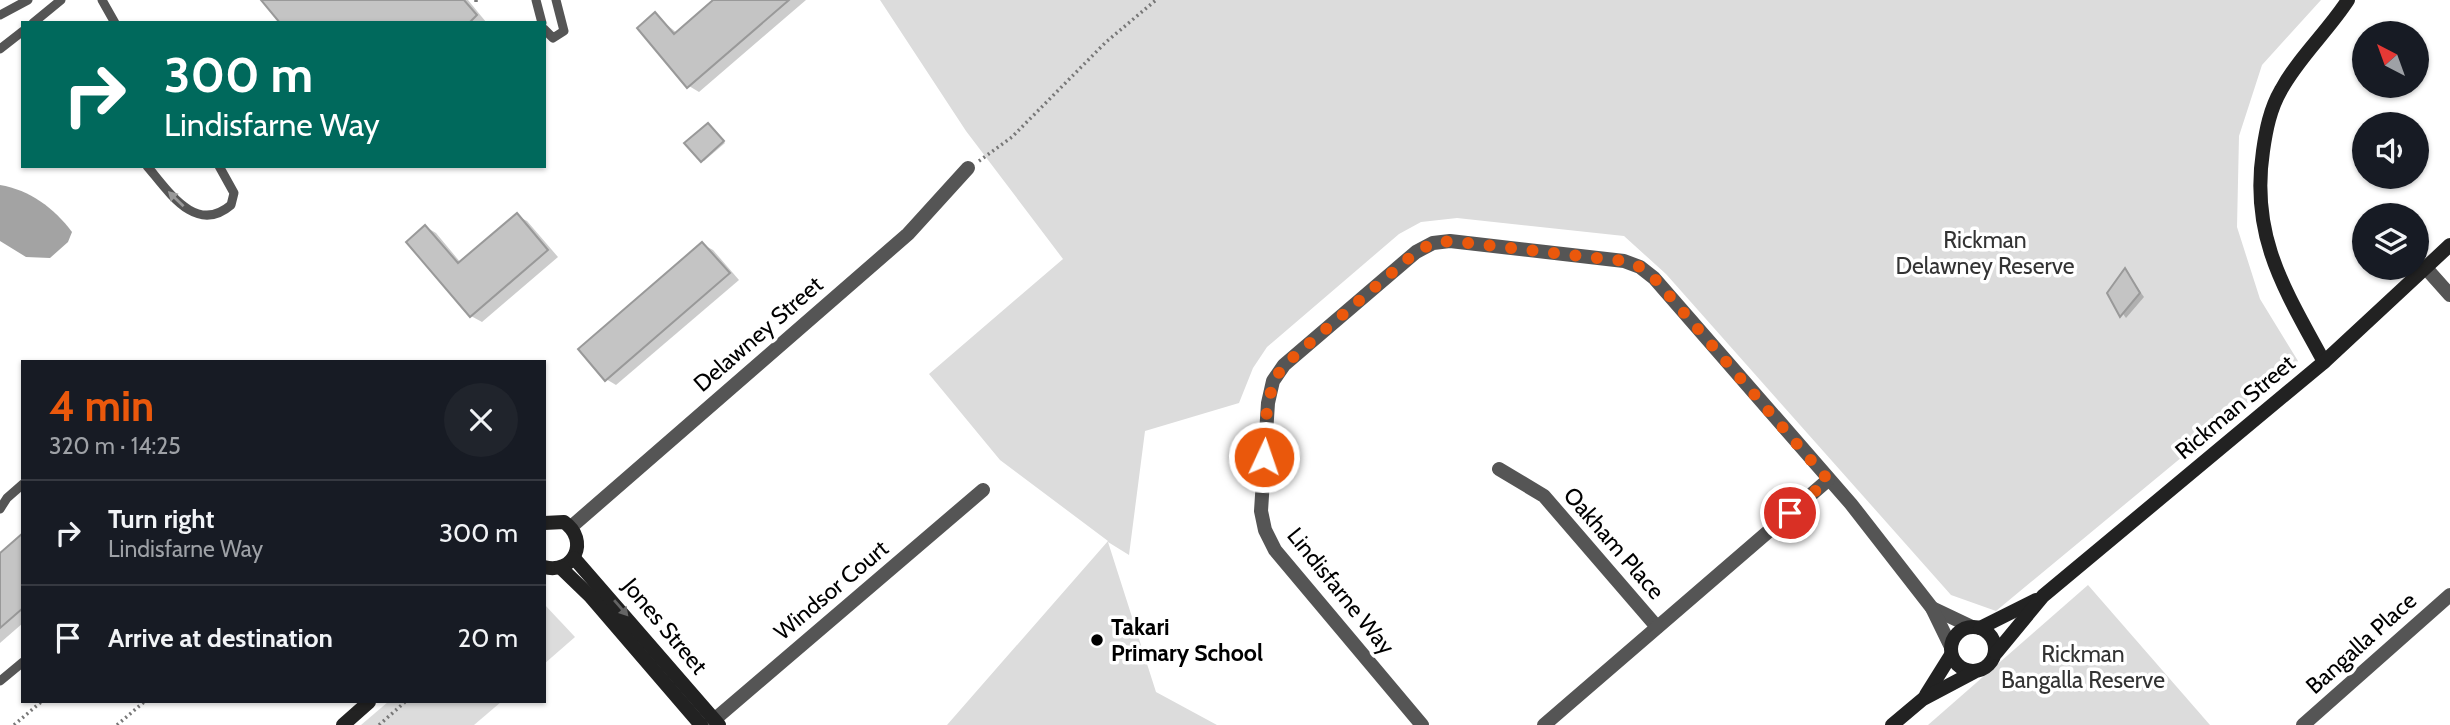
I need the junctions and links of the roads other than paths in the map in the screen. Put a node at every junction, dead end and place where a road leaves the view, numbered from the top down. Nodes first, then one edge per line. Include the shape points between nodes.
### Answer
1 (28, 0) edge
2 (61, 0) edge
3 (102, 0) edge
4 (536, 0) edge
5 (556, 0) edge
6 (2348, 0) edge
7 (0, 15) edge
8 (35, 21) edge
9 (114, 21) edge
10 (541, 21) edge
11 (546, 31) edge
12 (21, 33) edge
13 (0, 49) edge
14 (149, 168) edge
15 (220, 168) edge
16 (968, 168) road end
17 (2450, 246) edge
18 (2429, 264) edge
19 (2429, 271) edge
20 (2411, 280) edge
21 (2450, 295) edge
22 (2325, 362) junction
23 (1499, 469) dead end
24 (1828, 480) junction
25 (21, 486) edge
26 (983, 490) dead end
27 (0, 509) edge
28 (546, 523) edge
29 (570, 527) junction
30 (574, 558) junction
31 (549, 568) edge
32 (2450, 595) edge
33 (2043, 596) junction
34 (1932, 608) junction
35 (1657, 627) junction
36 (1976, 627) junction
37 (1951, 651) junction
38 (1996, 653) junction
39 (21, 664) edge
40 (1974, 672) junction
41 (0, 681) edge
42 (1923, 699) junction
43 (368, 703) edge
44 (711, 724) edge
45 (343, 725) edge
46 (1422, 725) edge
47 (1544, 725) edge
48 (1892, 725) edge
49 (2303, 725) edge

1 - 7 lane
2 - 8 lane
3 - 9 lane
4 - 10 lane
5 - 11 lane via 564,31 553,38
6 - 22 street via 2280,91 2267,122 2258,180 2271,256
12 - 13 lane
15 -> 14 lane via 234,193 231,205 214,216 201,217 174,199
16 - 29 street, Delawney Street via 908,234
17 - 18 street, Rickman Street
19 - 21 street
20 - 22 street, Rickman Street
22 - 33 street, Rickman Street
23 - 35 street, Oakham Place via 1544,496
24 - 34 street, Lindisfarne Way
24 - 35 street
24 - 46 street, Lindisfarne Way via 1640,267 1624,261 1450,241 1416,252 1284,365 1273,381 1261,511 1275,550
25 - 27 lane
26 - 44 street, Windsor Court
28 - 29 street via 557,520
29 - 30 street via 578,545
30 - 31 street, Jones Street
30 -> 44 street, Jones Street
31 - 44 street, Jones Street via 590,596
32 - 49 street, Bangalla Place
33 - 36 street, Rickman Street
33 - 38 street, Rickman Street
34 - 36 street, Lindisfarne Way
34 - 37 street, Lindisfarne Way
35 - 47 street
36 - 37 street via 1958,633
36 - 38 street via 1992,637
37 - 40 street via 1960,667
37 - 42 street
38 - 40 street via 1988,666
39 - 41 lane
40 - 42 street
42 - 48 street
43 - 45 street

